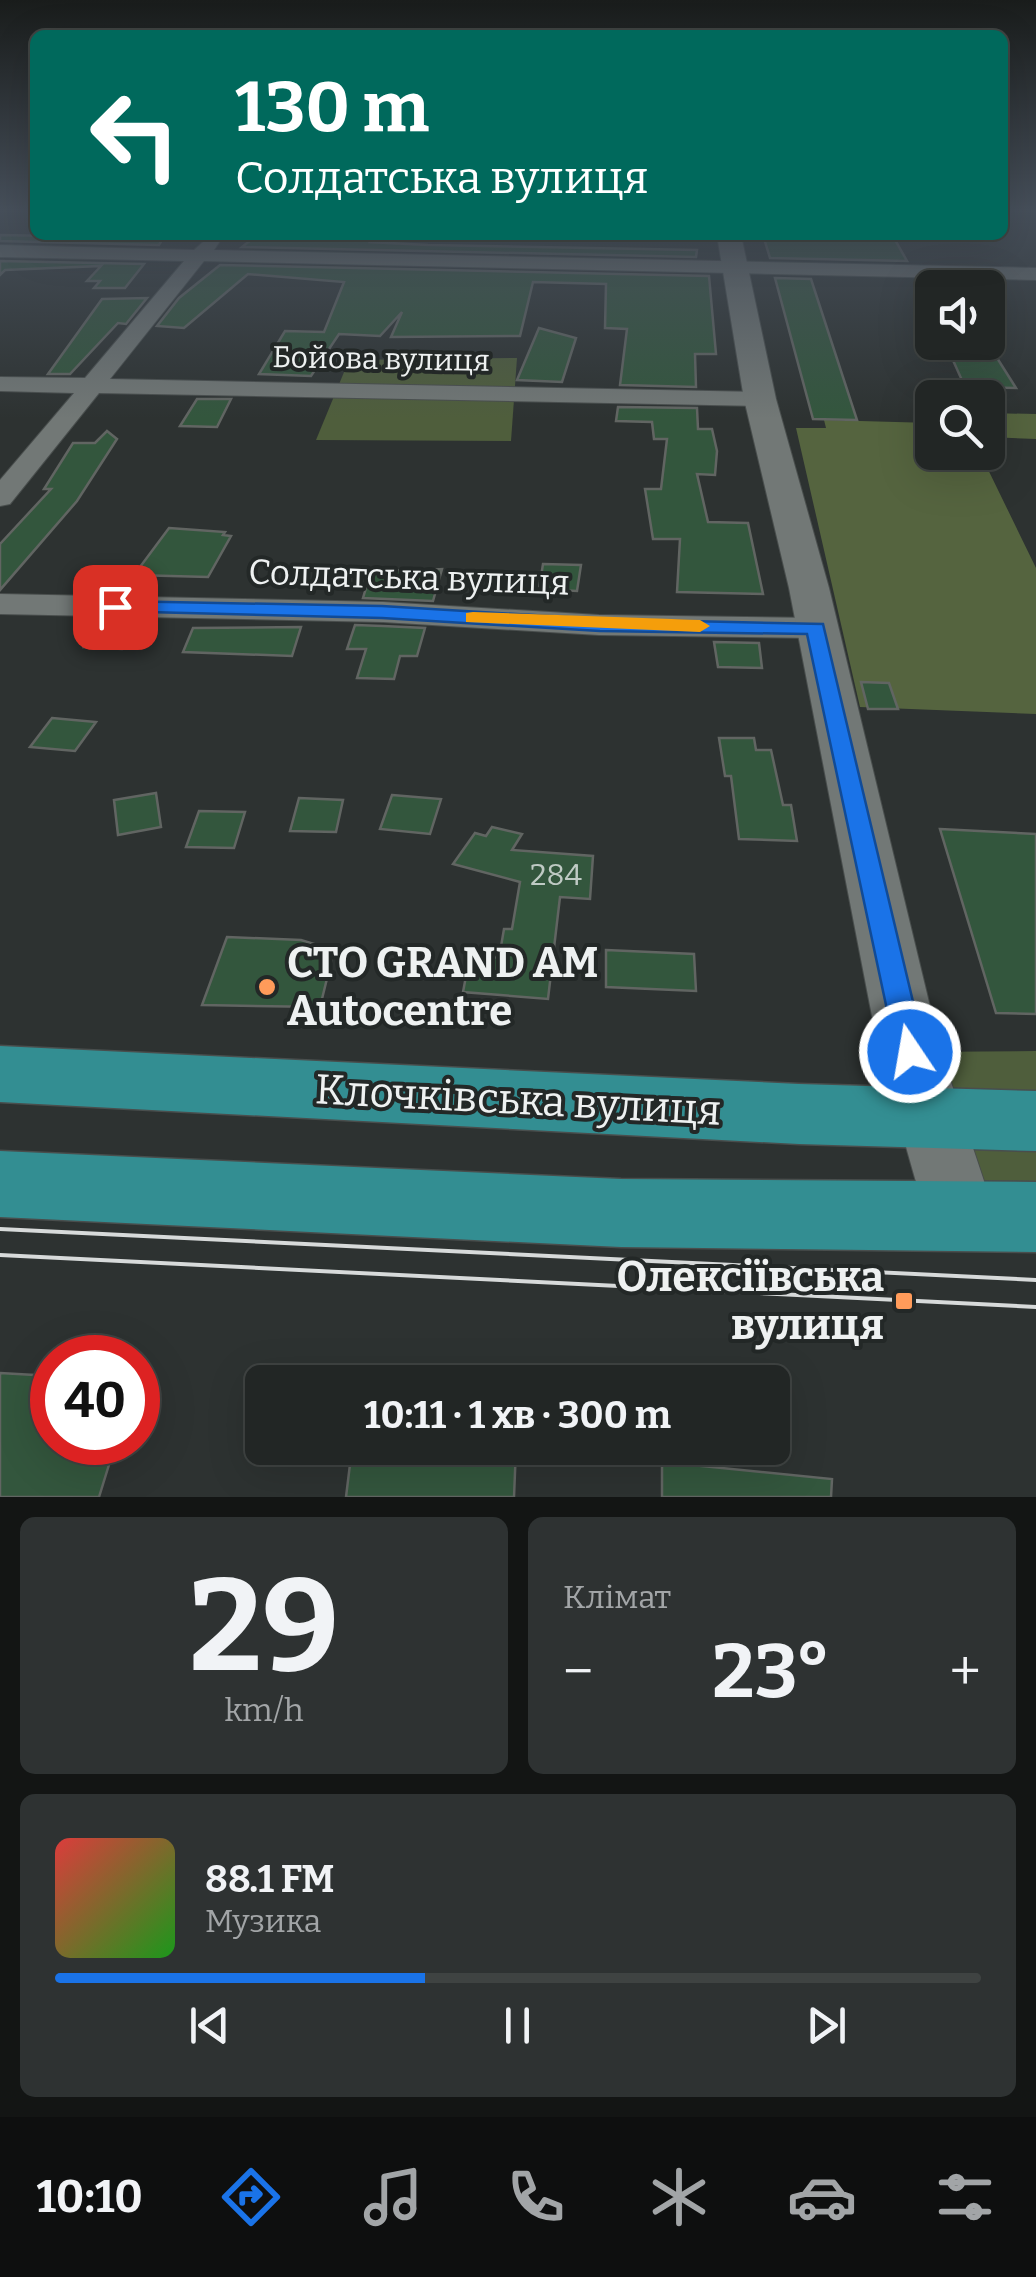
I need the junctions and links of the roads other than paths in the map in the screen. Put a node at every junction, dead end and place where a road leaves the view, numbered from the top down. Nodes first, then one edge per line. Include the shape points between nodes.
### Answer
1 (180, 280) edge
2 (737, 280) edge
3 (0, 384) edge
4 (96, 386) junction
5 (760, 400) junction
6 (0, 498) edge
7 (0, 604) edge
8 (816, 628) junction
9 (0, 1074) edge
10 (930, 1120) junction
11 (1036, 1121) edge
12 (0, 1184) edge
13 (998, 1217) edge

1 - 4 street
2 - 5 street
3 - 4 street, Бойова вулиця
4 - 5 street, Бойова вулиця
4 - 6 street
5 - 8 street
7 - 8 street, Солдатська вулиця
8 - 10 street
9 - 10 main road, Клочківська вулиця
10 - 11 main road, Клочківська вулиця
10 - 13 street
12 - 13 main road via 621,1212

